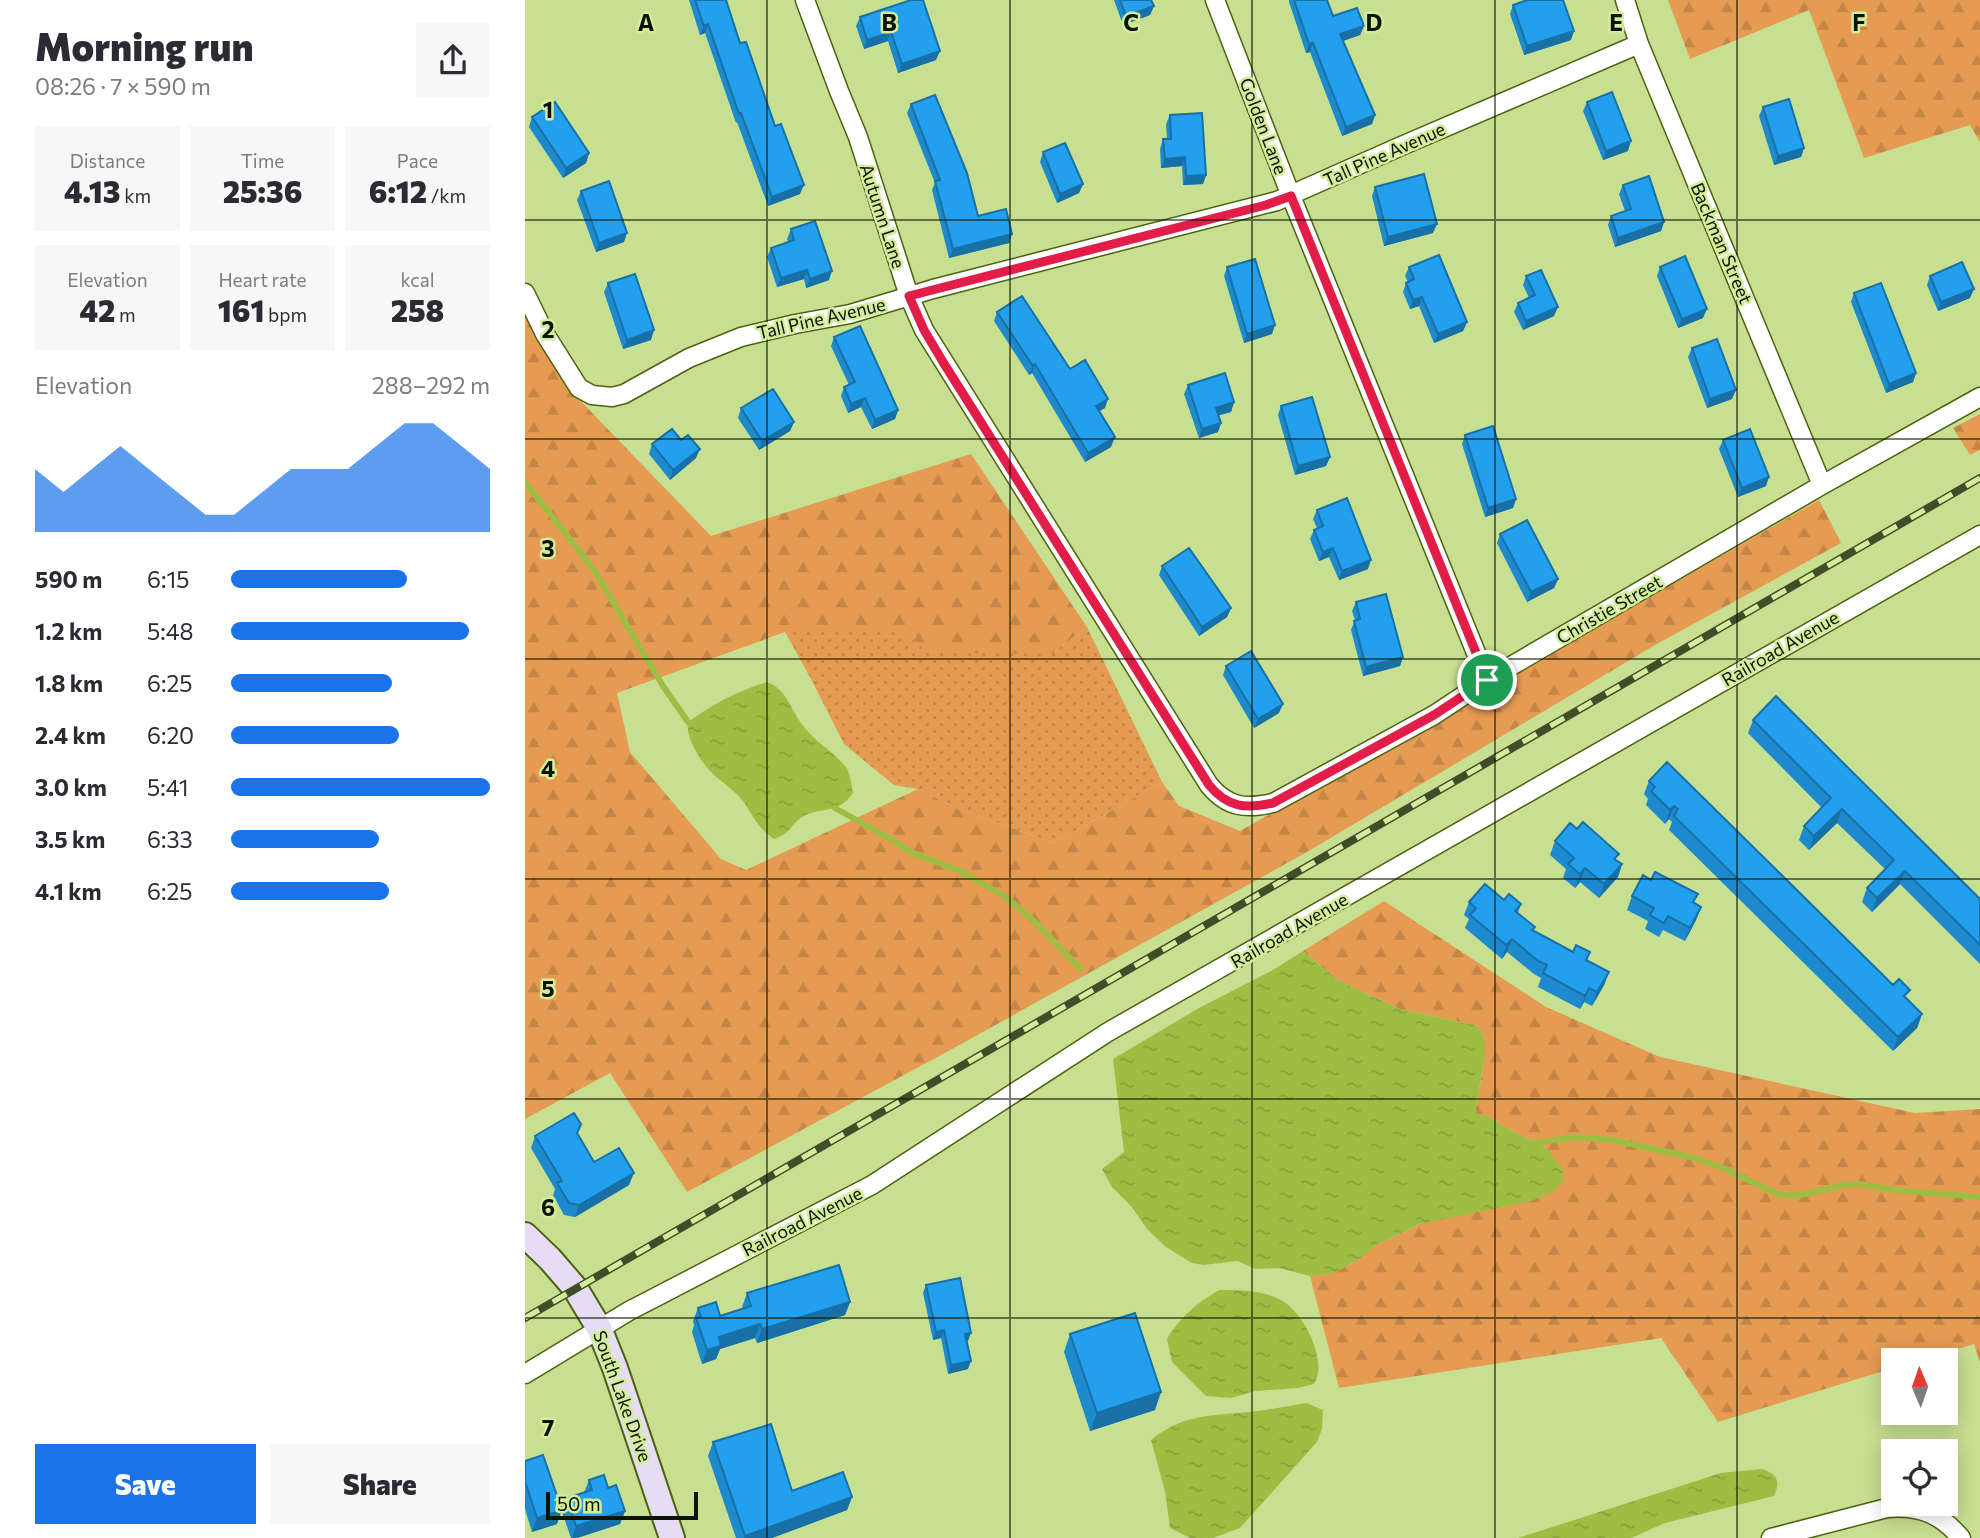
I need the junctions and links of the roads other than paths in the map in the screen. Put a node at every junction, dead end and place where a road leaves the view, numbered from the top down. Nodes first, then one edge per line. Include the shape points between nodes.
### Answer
1 (805, 0) edge
2 (1215, 0) edge
3 (1625, 0) edge
4 (1639, 44) junction
5 (1291, 196) junction
6 (525, 293) edge
7 (909, 296) junction
8 (1980, 397) edge
9 (1822, 485) junction
10 (1980, 535) edge
11 (1487, 680) junction
12 (1235, 805) joint
13 (525, 1236) edge
14 (599, 1328) junction
15 (525, 1374) edge
16 (672, 1538) edge
17 (1772, 1538) edge
18 (1961, 1538) edge

1 - 7 street, Autumn Lane via 858,137
2 - 5 street, Golden Lane
3 - 4 street, Backman Street
4 - 5 street, Tall Pine Avenue
4 - 9 street, Backman Street
5 - 7 street, Tall Pine Avenue
5 - 11 street, Golden Lane
6 - 7 street, Tall Pine Avenue via 575,382 600,397 624,394 673,366 741,337
7 - 12 street, Autumn Lane via 943,362 1209,785
8 - 9 street, Christie Street
9 - 11 street, Christie Street
10 - 14 street, Railroad Avenue via 1108,1032 872,1185
11 - 12 street, Christie Street via 1434,715 1273,803
13 - 14 main road, South Lake Drive via 575,1288
14 - 15 street, Railroad Avenue
14 - 16 main road, South Lake Drive
17 - 18 street via 1887,1508 1907,1507 1943,1519

